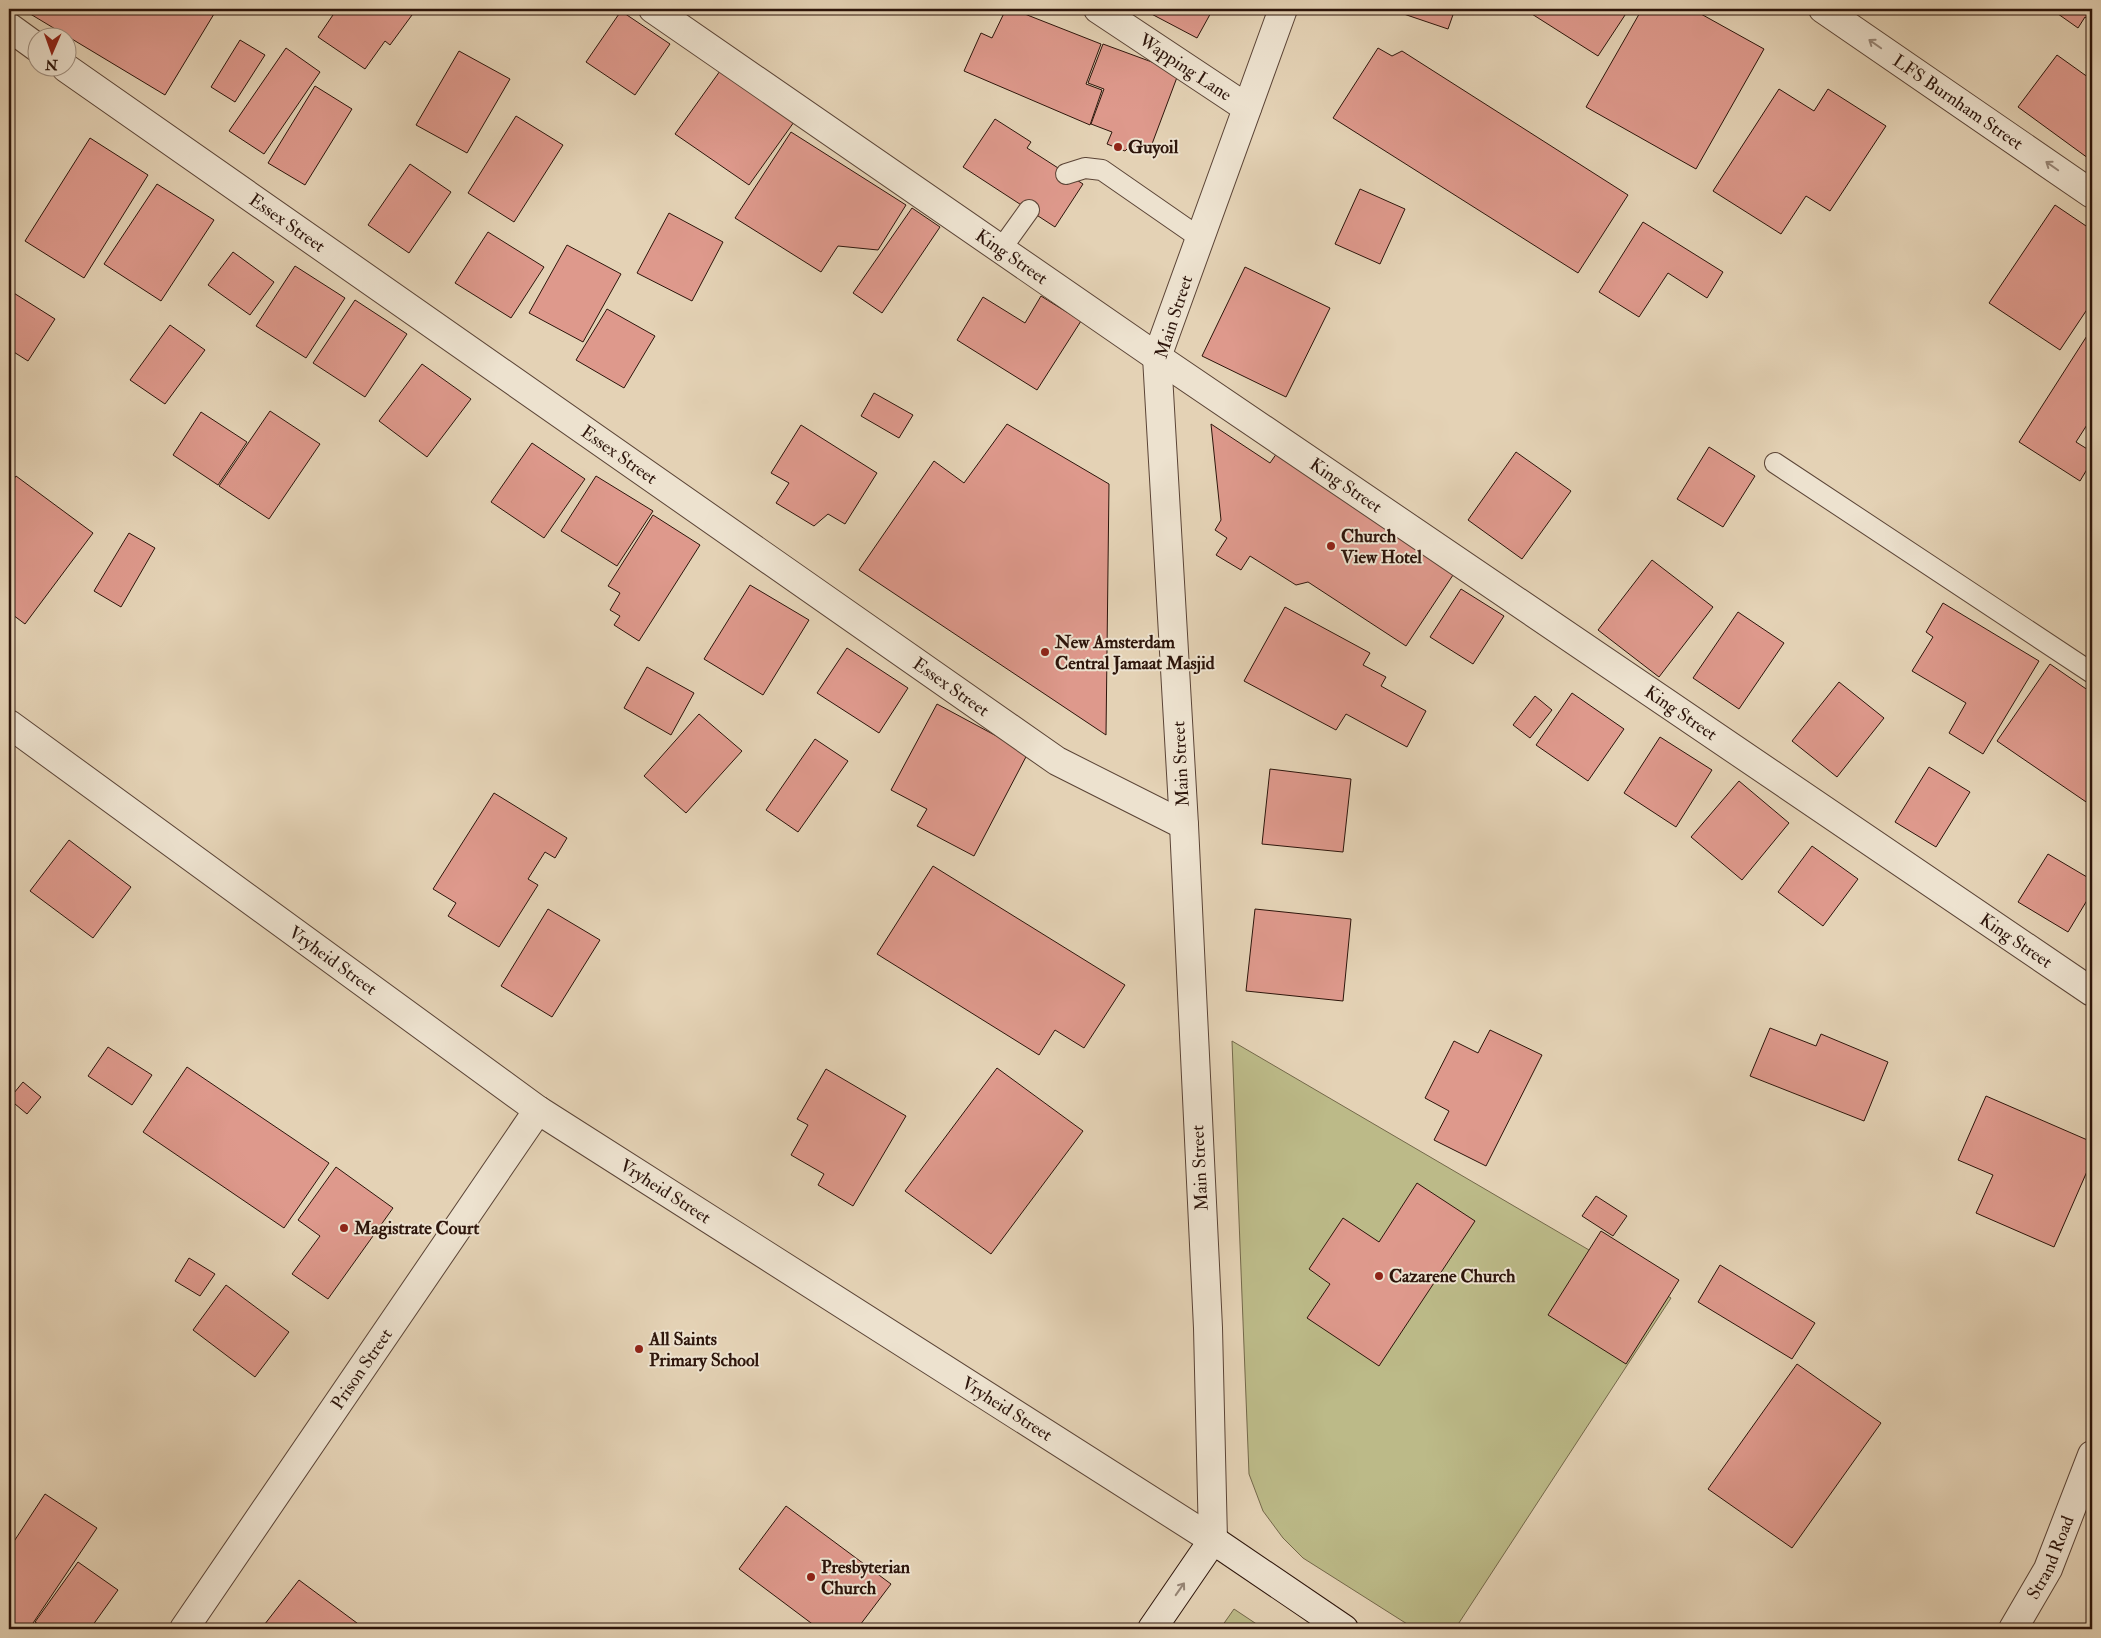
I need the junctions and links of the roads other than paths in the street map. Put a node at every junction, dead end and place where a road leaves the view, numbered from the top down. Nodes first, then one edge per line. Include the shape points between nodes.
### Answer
1 (653, 9) edge
2 (1098, 9) edge
3 (1283, 9) edge
4 (1823, 9) edge
5 (9, 27) edge
6 (28, 41) edge
7 (78, 76) edge
8 (1247, 108) junction
9 (1066, 174) dead end
10 (2092, 194) edge
11 (1029, 210) dead end
12 (1200, 238) junction
13 (1001, 248) junction
14 (1157, 357) junction
15 (1775, 463) dead end
16 (2092, 673) edge
17 (9, 724) edge
18 (1184, 825) junction
19 (2092, 992) edge
20 (538, 1110) junction
21 (2092, 1455) edge
22 (1213, 1540) junction
23 (184, 1629) edge
24 (1152, 1629) edge
25 (1344, 1629) edge
26 (2013, 1629) edge

1 - 13 street, King Street
2 - 8 street, Wapping Lane
3 - 8 street, Main Street
10 -> 4 street, LFS Burnham Street
5 - 6 street
7 - 18 street, Essex Street via 1057,761
8 - 12 street, Main Street
9 - 12 lane via 1085,168 1102,170
11 - 13 lane
12 - 14 street, Main Street
13 - 14 street, King Street
14 - 18 street, Main Street
14 - 19 street, King Street
15 - 16 lane
17 - 20 street, Vryheid Street
18 - 22 street, Main Street via 1208,1318
20 - 22 street, Vryheid Street
20 - 23 street, Prison Street
21 - 26 street, Strand Road via 2048,1570
24 -> 22 street
22 - 25 street, Vryheid Street

